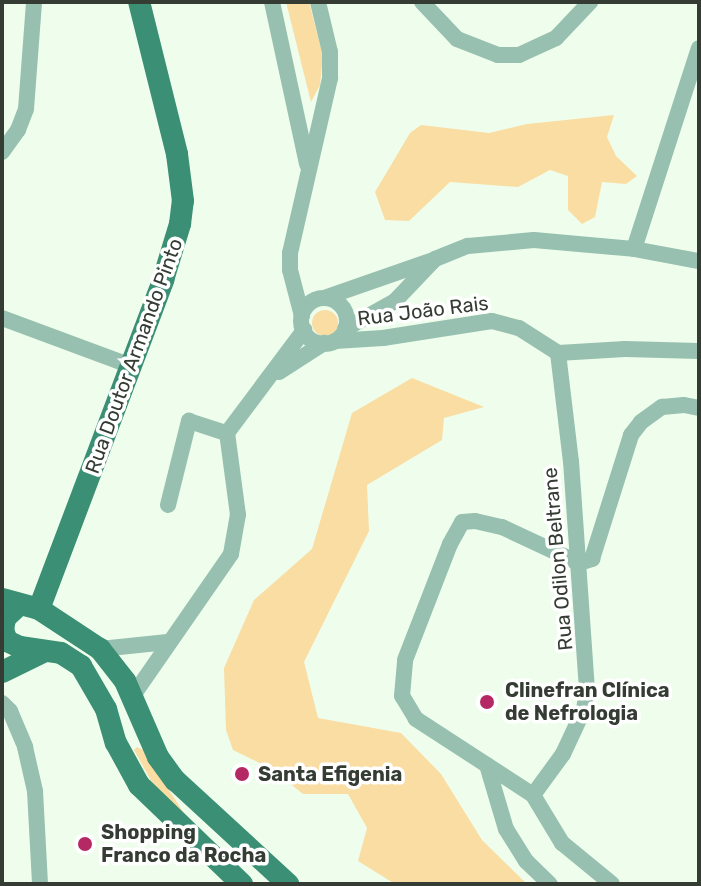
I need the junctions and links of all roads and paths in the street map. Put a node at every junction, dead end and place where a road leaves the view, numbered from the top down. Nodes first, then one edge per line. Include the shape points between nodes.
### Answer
1 (34, 2) edge
2 (139, 2) edge
3 (272, 2) edge
4 (318, 2) edge
5 (422, 2) edge
6 (590, 2) edge
7 (699, 48) edge
8 (2, 152) edge
9 (309, 169) junction
10 (634, 249) junction
11 (435, 259) junction
12 (699, 261) edge
13 (291, 277) junction
14 (322, 298) junction
15 (2, 318) edge
16 (303, 323) junction
17 (335, 338) junction
18 (699, 351) edge
19 (558, 353) junction
20 (131, 366) junction
21 (271, 377) junction
22 (699, 408) edge
23 (227, 433) junction
24 (168, 505) dead end
25 (579, 563) junction
26 (20, 605) edge
27 (168, 642) junction
28 (100, 649) junction
29 (44, 651) junction
30 (2, 672) edge
31 (132, 697) junction
32 (2, 703) edge
33 (106, 709) junction
34 (143, 723) junction
35 (114, 736) junction
36 (487, 765) junction
37 (533, 795) junction
38 (40, 884) edge
39 (242, 884) edge
40 (288, 884) edge
41 (550, 884) edge
42 (612, 884) edge

1 - 8 street via 26,109
2 - 20 main road, Rua Doutor Armando Pinto via 177,154 183,201 163,280
3 - 9 street
4 - 9 street via 330,52 330,78
5 - 6 street via 457,39 498,55 519,55 556,38
7 - 10 street
9 - 13 street via 290,253
10 - 11 street via 496,241
10 - 12 street
11 - 14 street
11 - 17 street via 395,301
13 - 14 street
13 - 16 street
14 - 16 street via 309,303
14 - 17 street via 343,307
15 - 20 street
16 - 17 street via 314,341
16 - 21 street, Rua João Rais
17 - 19 street, Rua João Rais via 383,338 492,321 519,328
17 - 21 street, Rua João Rais
18 - 19 street
19 - 25 street, Rua Odilon Beltrane
20 - 26 main road, Rua Doutor Armando Pinto
21 - 23 street, Rua João Rais
22 - 25 street via 662,407 641,422 621,456 600,542 592,559
23 - 24 street via 189,421
23 - 27 street via 237,485 237,537 219,576
25 - 36 street via 487,522 462,522 450,544 405,660 402,696 416,719
25 - 37 street, Rua Odilon Beltrane via 587,665 584,709 563,754
26 - 28 main road
26 - 29 main road, Rua Doutor Armando Pinto via 5,618 3,636 12,645
27 - 28 street
27 - 31 street
28 - 31 main road
29 - 30 main road
29 - 33 main road via 74,660
31 - 33 main road
31 - 34 main road
32 - 38 street via 25,747 35,791
33 - 35 main road
34 - 35 main road via 125,724
34 - 40 main road via 175,780
35 - 39 main road via 149,796
36 - 37 street
36 - 41 street via 506,829 526,861
37 - 42 street via 562,843

